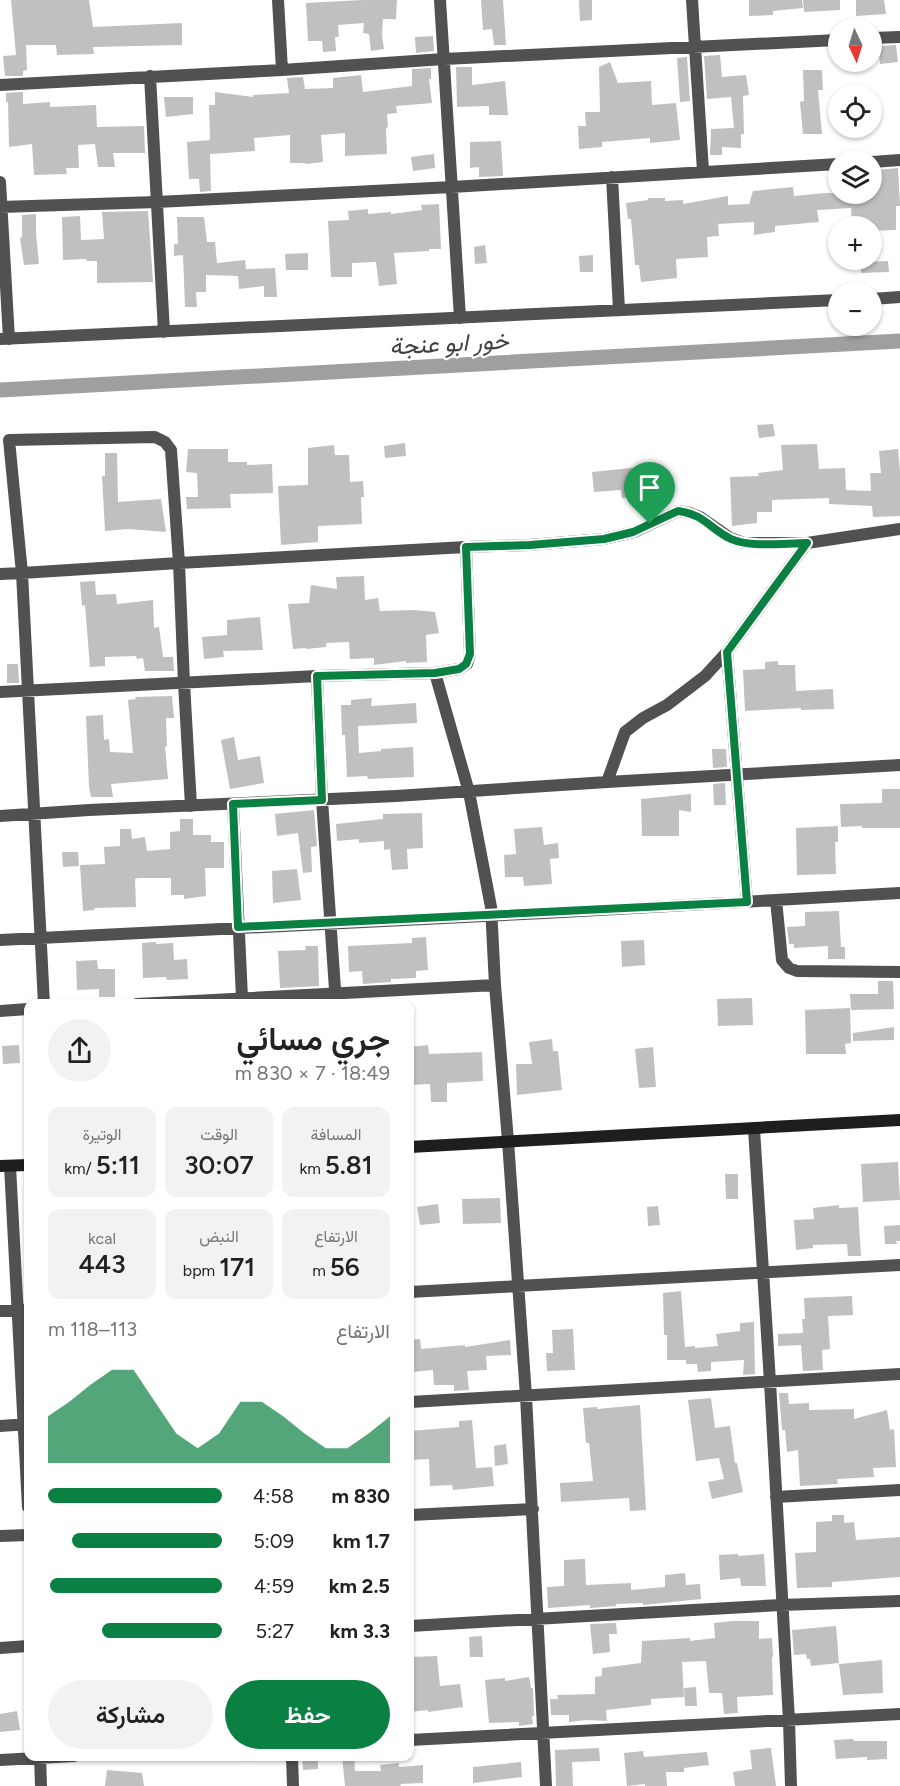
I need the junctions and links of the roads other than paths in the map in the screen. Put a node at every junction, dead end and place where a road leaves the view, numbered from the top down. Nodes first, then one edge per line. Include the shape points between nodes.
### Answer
1 (278, 0) edge
2 (440, 0) edge
3 (692, 0) edge
4 (900, 37) edge
5 (882, 38) edge
6 (828, 40) edge
7 (695, 46) junction
8 (444, 59) junction
9 (282, 70) junction
10 (150, 76) junction
11 (0, 85) edge
12 (900, 160) edge
13 (882, 161) edge
14 (828, 165) edge
15 (703, 171) junction
16 (612, 177) junction
17 (0, 182) edge
18 (452, 187) junction
19 (157, 202) junction
20 (1, 206) edge
21 (900, 297) edge
22 (882, 298) edge
23 (828, 300) edge
24 (620, 310) junction
25 (460, 318) junction
26 (164, 332) junction
27 (4, 339) edge
28 (4, 441) edge
29 (900, 529) edge
30 (807, 543) junction
31 (466, 547) junction
32 (179, 563) junction
33 (22, 573) junction
34 (0, 574) edge
35 (727, 652) junction
36 (435, 673) junction
37 (317, 676) junction
38 (184, 683) junction
39 (27, 690) junction
40 (0, 692) edge
41 (900, 765) edge
42 (738, 775) junction
43 (607, 782) junction
44 (469, 792) junction
45 (322, 800) junction
46 (233, 804) junction
47 (191, 806) junction
48 (35, 814) junction
49 (0, 816) edge
50 (900, 893) edge
51 (776, 900) junction
52 (747, 902) junction
53 (492, 915) junction
54 (331, 924) junction
55 (238, 927) junction
56 (41, 938) junction
57 (0, 940) edge
58 (900, 972) edge
59 (495, 985) junction
60 (242, 998) junction
61 (335, 998) edge
62 (44, 999) edge
63 (224, 999) edge
64 (24, 1009) edge
65 (0, 1011) edge
66 (900, 1120) edge
67 (754, 1129) junction
68 (508, 1141) junction
69 (414, 1147) edge
70 (24, 1165) edge
71 (5, 1166) edge
72 (900, 1265) edge
73 (763, 1274) junction
74 (518, 1287) junction
75 (414, 1292) edge
76 (23, 1310) edge
77 (0, 1311) edge
78 (24, 1348) edge
79 (900, 1374) edge
80 (770, 1382) junction
81 (526, 1396) junction
82 (414, 1402) edge
83 (24, 1424) edge
84 (0, 1426) edge
85 (900, 1490) edge
86 (776, 1497) junction
87 (533, 1509) junction
88 (414, 1515) edge
89 (24, 1534) edge
90 (0, 1536) edge
91 (900, 1601) edge
92 (781, 1605) junction
93 (539, 1620) junction
94 (414, 1626) edge
95 (24, 1646) edge
96 (0, 1648) edge
97 (900, 1714) edge
98 (789, 1721) junction
99 (544, 1733) junction
100 (414, 1740) edge
101 (24, 1758) edge
102 (0, 1760) edge
103 (40, 1761) edge
104 (292, 1761) edge
105 (41, 1786) edge
106 (293, 1786) edge
107 (546, 1786) edge
108 (791, 1786) edge

1 - 9 street
2 - 8 street
3 - 7 street
4 - 5 street
6 - 7 street
7 - 8 street
7 - 15 street
8 - 9 street
8 - 18 street
9 - 10 street
10 - 11 street
10 - 19 street
12 - 13 street
14 - 15 street
15 - 16 street
16 - 18 street
16 - 24 street
17 - 20 street
18 - 19 street
18 - 25 street
19 - 20 street
19 - 26 street
20 - 27 street
21 - 22 street
23 - 24 street
24 - 25 street
25 - 26 street
26 - 27 street
28 - 32 street via 155,437 165,442 171,450
28 - 33 street
29 - 30 street
30 - 31 street via 744,543 700,517 678,511 633,532 604,539
30 - 35 street
31 - 32 street
31 - 36 street via 470,654 459,669
32 - 33 street
32 - 38 street
33 - 34 street
33 - 39 street
35 - 42 street
35 - 43 street via 694,686 625,732
36 - 37 street
36 - 44 street
37 - 38 street
37 - 45 street
38 - 39 street
38 - 47 street
39 - 40 street
39 - 48 street
41 - 42 street
42 - 43 street
42 - 52 street
43 - 44 street
44 - 45 street
44 - 53 street
45 - 46 street
45 - 54 street
46 - 47 street
46 - 55 street
47 - 48 street
48 - 49 street
48 - 56 street
50 - 51 street
51 - 52 street
51 - 58 street via 782,960 789,968
52 - 53 street
53 - 54 street
53 - 59 street
54 - 55 street
54 - 61 street
55 - 56 street
55 - 60 street
56 - 57 street
56 - 62 street
59 - 61 street
59 - 68 street
60 - 61 street
60 - 63 street
64 - 65 street
66 - 67 main road
67 - 68 main road
67 - 73 street
68 - 69 main road
68 - 74 street
70 - 71 main road
71 - 76 street
72 - 73 street
73 - 74 street
73 - 80 street
74 - 75 street
74 - 81 street
76 - 77 street
76 - 78 street
79 - 80 street
80 - 81 street
80 - 86 street
81 - 82 street
81 - 87 street
83 - 84 street
85 - 86 street
86 - 92 street
87 - 88 street
87 - 93 street
89 - 90 street
91 - 92 street
92 - 93 street
92 - 98 street
93 - 94 street
93 - 99 street
95 - 96 street
97 - 98 street
98 - 99 street
98 - 108 street
99 - 100 street
99 - 107 street
101 - 102 street
103 - 105 street
104 - 106 street

